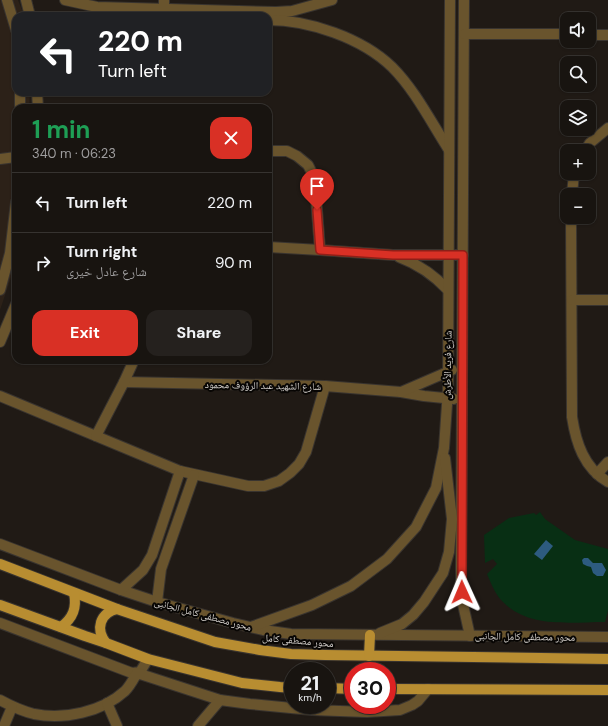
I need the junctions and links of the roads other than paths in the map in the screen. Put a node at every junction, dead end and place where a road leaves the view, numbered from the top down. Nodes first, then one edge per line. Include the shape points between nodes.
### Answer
1 (7, 0) edge
2 (26, 0) edge
3 (64, 0) edge
4 (332, 0) edge
5 (450, 0) edge
6 (464, 0) edge
7 (164, 8) edge
8 (29, 12) edge
9 (96, 12) edge
10 (212, 12) edge
11 (12, 17) edge
12 (273, 17) edge
13 (464, 34) junction
14 (560, 34) edge
15 (596, 35) edge
16 (608, 35) edge
17 (608, 128) edge
18 (589, 144) edge
19 (272, 151) edge
20 (449, 151) junction
21 (12, 158) edge
22 (0, 159) edge
23 (571, 224) edge
24 (12, 236) edge
25 (272, 248) edge
26 (320, 250) junction
27 (393, 255) junction
28 (448, 255) junction
29 (463, 255) junction
30 (0, 290) edge
31 (448, 290) junction
32 (572, 300) junction
33 (608, 300) edge
34 (12, 314) edge
35 (0, 342) edge
36 (132, 364) edge
37 (448, 371) junction
38 (462, 375) junction
39 (124, 382) junction
40 (325, 386) junction
41 (401, 392) junction
42 (462, 393) junction
43 (0, 396) edge
44 (447, 398) junction
45 (96, 436) junction
46 (444, 448) junction
47 (608, 462) edge
48 (180, 471) junction
49 (597, 474) junction
50 (194, 475) junction
51 (608, 482) edge
52 (0, 544) edge
53 (0, 564) edge
54 (121, 590) junction
55 (74, 593) junction
56 (158, 602) junction
57 (0, 605) edge
58 (117, 609) junction
59 (0, 622) edge
60 (61, 627) junction
61 (250, 627) junction
62 (374, 635) junction
63 (470, 636) junction
64 (608, 637) edge
65 (106, 643) junction
66 (369, 656) junction
67 (148, 659) junction
68 (608, 659) edge
69 (137, 673) junction
70 (284, 688) edge
71 (396, 689) edge
72 (428, 689) junction
73 (608, 690) edge
74 (0, 700) edge
75 (220, 700) junction
76 (106, 703) junction
77 (12, 706) junction
78 (4, 726) edge
79 (118, 726) edge
80 (198, 726) edge

1 - 11 street
2 - 8 street
3 - 9 street
4 - 12 street
5 - 20 street, شارع فريد الأطرش
6 - 13 street, شارع فريد الأطرش
7 - 9 street
7 - 10 street
12 - 20 street via 329,31 371,51 391,66 413,93
13 - 14 street
13 - 29 street, شارع فريد الأطرش
15 - 16 street
17 - 18 street
19 - 26 street via 287,152 297,156 308,165 312,173 316,184
20 - 28 street, شارع فريد الأطرش
21 - 22 street
23 - 32 street
24 - 30 street
25 - 26 street
26 - 27 street
27 - 28 street
27 - 31 street via 423,269
28 - 29 street
28 - 31 street, شارع فريد الأطرش
29 - 38 street, شارع فريد الأطرش
31 - 37 street, شارع فريد الأطرش
32 - 33 street
32 - 49 street via 572,417 575,436 582,454
34 - 35 street
36 - 39 street
37 - 38 street via 454,370
37 - 41 street, شارع الشهيد عبد الرؤوف محمود
37 - 44 street, شارع فريد الأطرش
38 - 42 street, شارع فريد الأطرش
39 - 40 street, شارع الشهيد عبد الرؤوف محمود
39 - 45 street
40 - 41 street, شارع الشهيد عبد الرؤوف محمود
40 - 50 street via 306,452 300,464 279,481 264,486 248,486
41 - 44 street, شارع الشهيد عبد الرؤوف محمود
42 - 44 street, شارع الشهيد عبد الرؤوف محمود via 457,397
42 - 63 street, شارع فريد الأطرش via 461,584
43 - 45 street
44 - 46 street, شارع فريد الأطرش
45 - 48 street
46 - 61 street, شارع فريد الأطرش via 436,488 416,528 387,559 350,586 331,596 292,614
46 - 62 street via 452,519 449,552 442,573 424,602 412,615 402,624
47 - 49 street
48 - 50 street
48 - 54 street via 152,555 143,570
49 - 51 street
50 - 56 street via 161,569
52 - 54 street, محور مصطفى كامل الجانبى
53 - 55 main road, محور مصطفى كامل
54 - 56 street, محور مصطفى كامل الجانبى
55 - 58 main road, محور مصطفى كامل
55 - 60 main road via 74,613
56 - 61 street, محور مصطفى كامل الجانبى
57 - 60 main road
58 - 65 main road via 106,614 100,625 100,632
58 - 66 main road, محور مصطفى كامل via 223,643 291,654
59 - 69 street via 96,661
60 - 65 main road
61 - 62 street, محور مصطفى كامل الجانبى via 291,634
62 - 63 street, محور مصطفى كامل الجانبى
62 - 66 main road
63 - 64 street, محور مصطفى كامل الجانبى
65 - 67 main road
66 - 68 main road, محور مصطفى كامل
67 - 69 street via 142,670
67 - 70 main road via 242,683
69 - 75 street
69 - 76 street via 124,692
71 - 72 main road
72 - 73 main road
72 - 75 street via 412,705 395,711 312,710
74 - 77 street
75 - 80 street
76 - 77 street via 84,712 60,716 35,714
76 - 79 street
77 - 78 street

